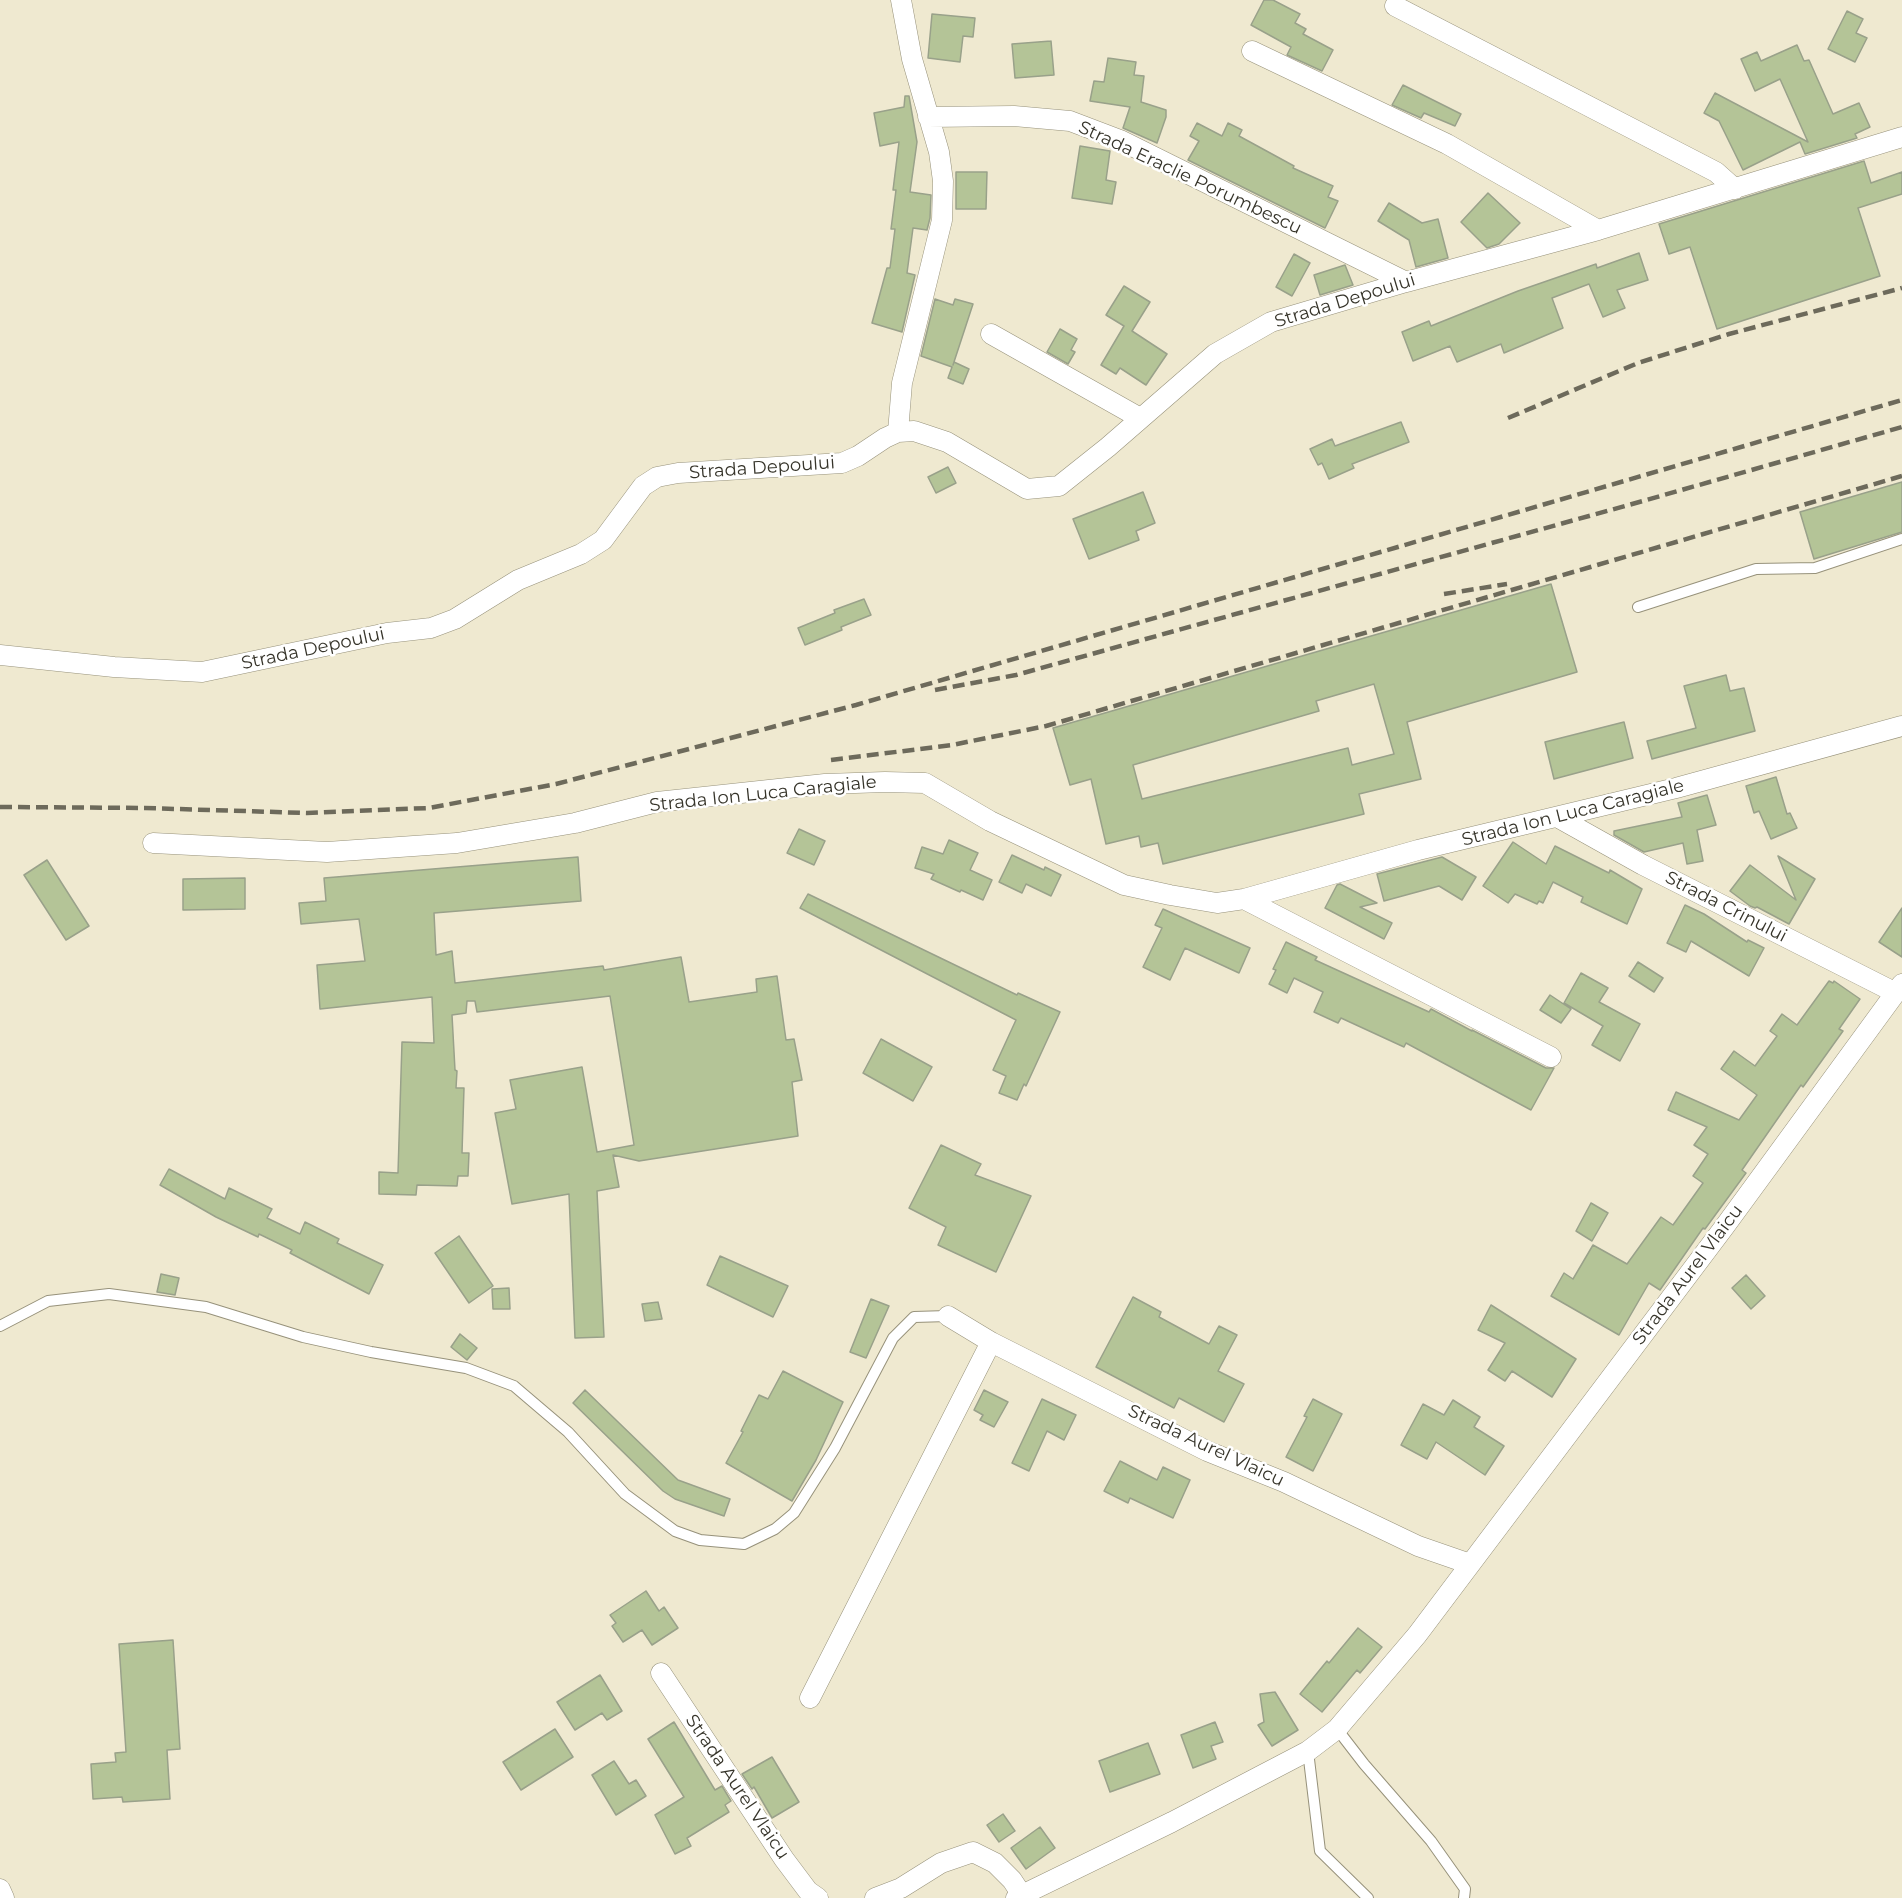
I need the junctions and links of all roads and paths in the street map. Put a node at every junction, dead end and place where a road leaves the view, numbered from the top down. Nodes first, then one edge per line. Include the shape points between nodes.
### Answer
1 (901, 0) edge
2 (1395, 6) dead end
3 (1252, 51) dead end
4 (928, 117) junction
5 (1902, 137) edge
6 (1735, 189) junction
7 (1598, 230) junction
8 (1406, 282) junction
9 (991, 334) dead end
10 (1140, 418) junction
11 (898, 432) junction
12 (1902, 539) edge
13 (1638, 607) dead end
14 (0, 655) edge
15 (1902, 726) edge
16 (1558, 818) junction
17 (153, 843) dead end
18 (1244, 898) junction
19 (1899, 988) edge
20 (1551, 1057) dead end
21 (948, 1316) joint
22 (0, 1326) edge
23 (991, 1342) junction
24 (1470, 1564) junction
25 (661, 1673) dead end
26 (810, 1698) dead end
27 (1337, 1729) junction
28 (1308, 1751) junction
29 (0, 1888) edge
30 (1019, 1896) edge
31 (4, 1898) edge
32 (818, 1898) edge
33 (875, 1898) edge
34 (1368, 1898) edge
35 (1464, 1898) edge

1 - 4 street
2 - 6 street via 1716,172
3 - 7 street via 1447,144
4 - 8 street, Strada Eraclie Porumbescu via 1014,116 1070,121 1120,140
4 - 11 street via 943,181 942,220 902,382
5 - 6 street, Strada Depoului
6 - 7 street, Strada Depoului
7 - 8 street, Strada Depoului
8 - 10 street, Strada Depoului via 1271,322 1215,354
9 - 10 street
10 - 11 street, Strada Depoului via 1072,477 1059,486 1043,489 1027,489 947,442 914,431
11 - 14 street, Strada Depoului via 842,463 657,477 643,486 603,540 582,554 518,580 455,619 431,628 387,633 202,672
12 - 13 lane via 1815,568 1756,570
15 - 16 street, Strada Ion Luca Caragiale
16 - 18 street, Strada Ion Luca Caragiale via 1418,850
16 - 19 street, Strada Crinului via 1643,866
17 - 18 street, Strada Ion Luca Caragiale via 327,852 457,843 575,823 657,802 825,784 925,783 990,821 1125,885 1217,903
18 - 20 street
19 - 24 street, Strada Aurel Vlaicu
21 - 22 lane via 914,1317 893,1338 835,1448 794,1513 775,1529 744,1544 700,1540 675,1531 625,1494 568,1432 514,1386 466,1368 303,1337 206,1308 110,1293 48,1301
21 - 23 street, Strada Aurel Vlaicu
23 - 24 street, Strada Aurel Vlaicu via 1207,1451 1284,1482 1418,1546
23 - 26 street
24 - 27 street, Strada Aurel Vlaicu via 1417,1635
25 - 32 street, Strada Aurel Vlaicu via 784,1859 808,1892
27 - 28 street, Strada Aurel Vlaicu
27 - 35 lane via 1431,1841 1465,1889
28 - 30 street, Strada Aurel Vlaicu
28 - 34 lane via 1320,1851
29 - 31 street
30 - 33 street, Strada Aurel Vlaicu via 1012,1880 995,1863 972,1852 941,1863 901,1888

